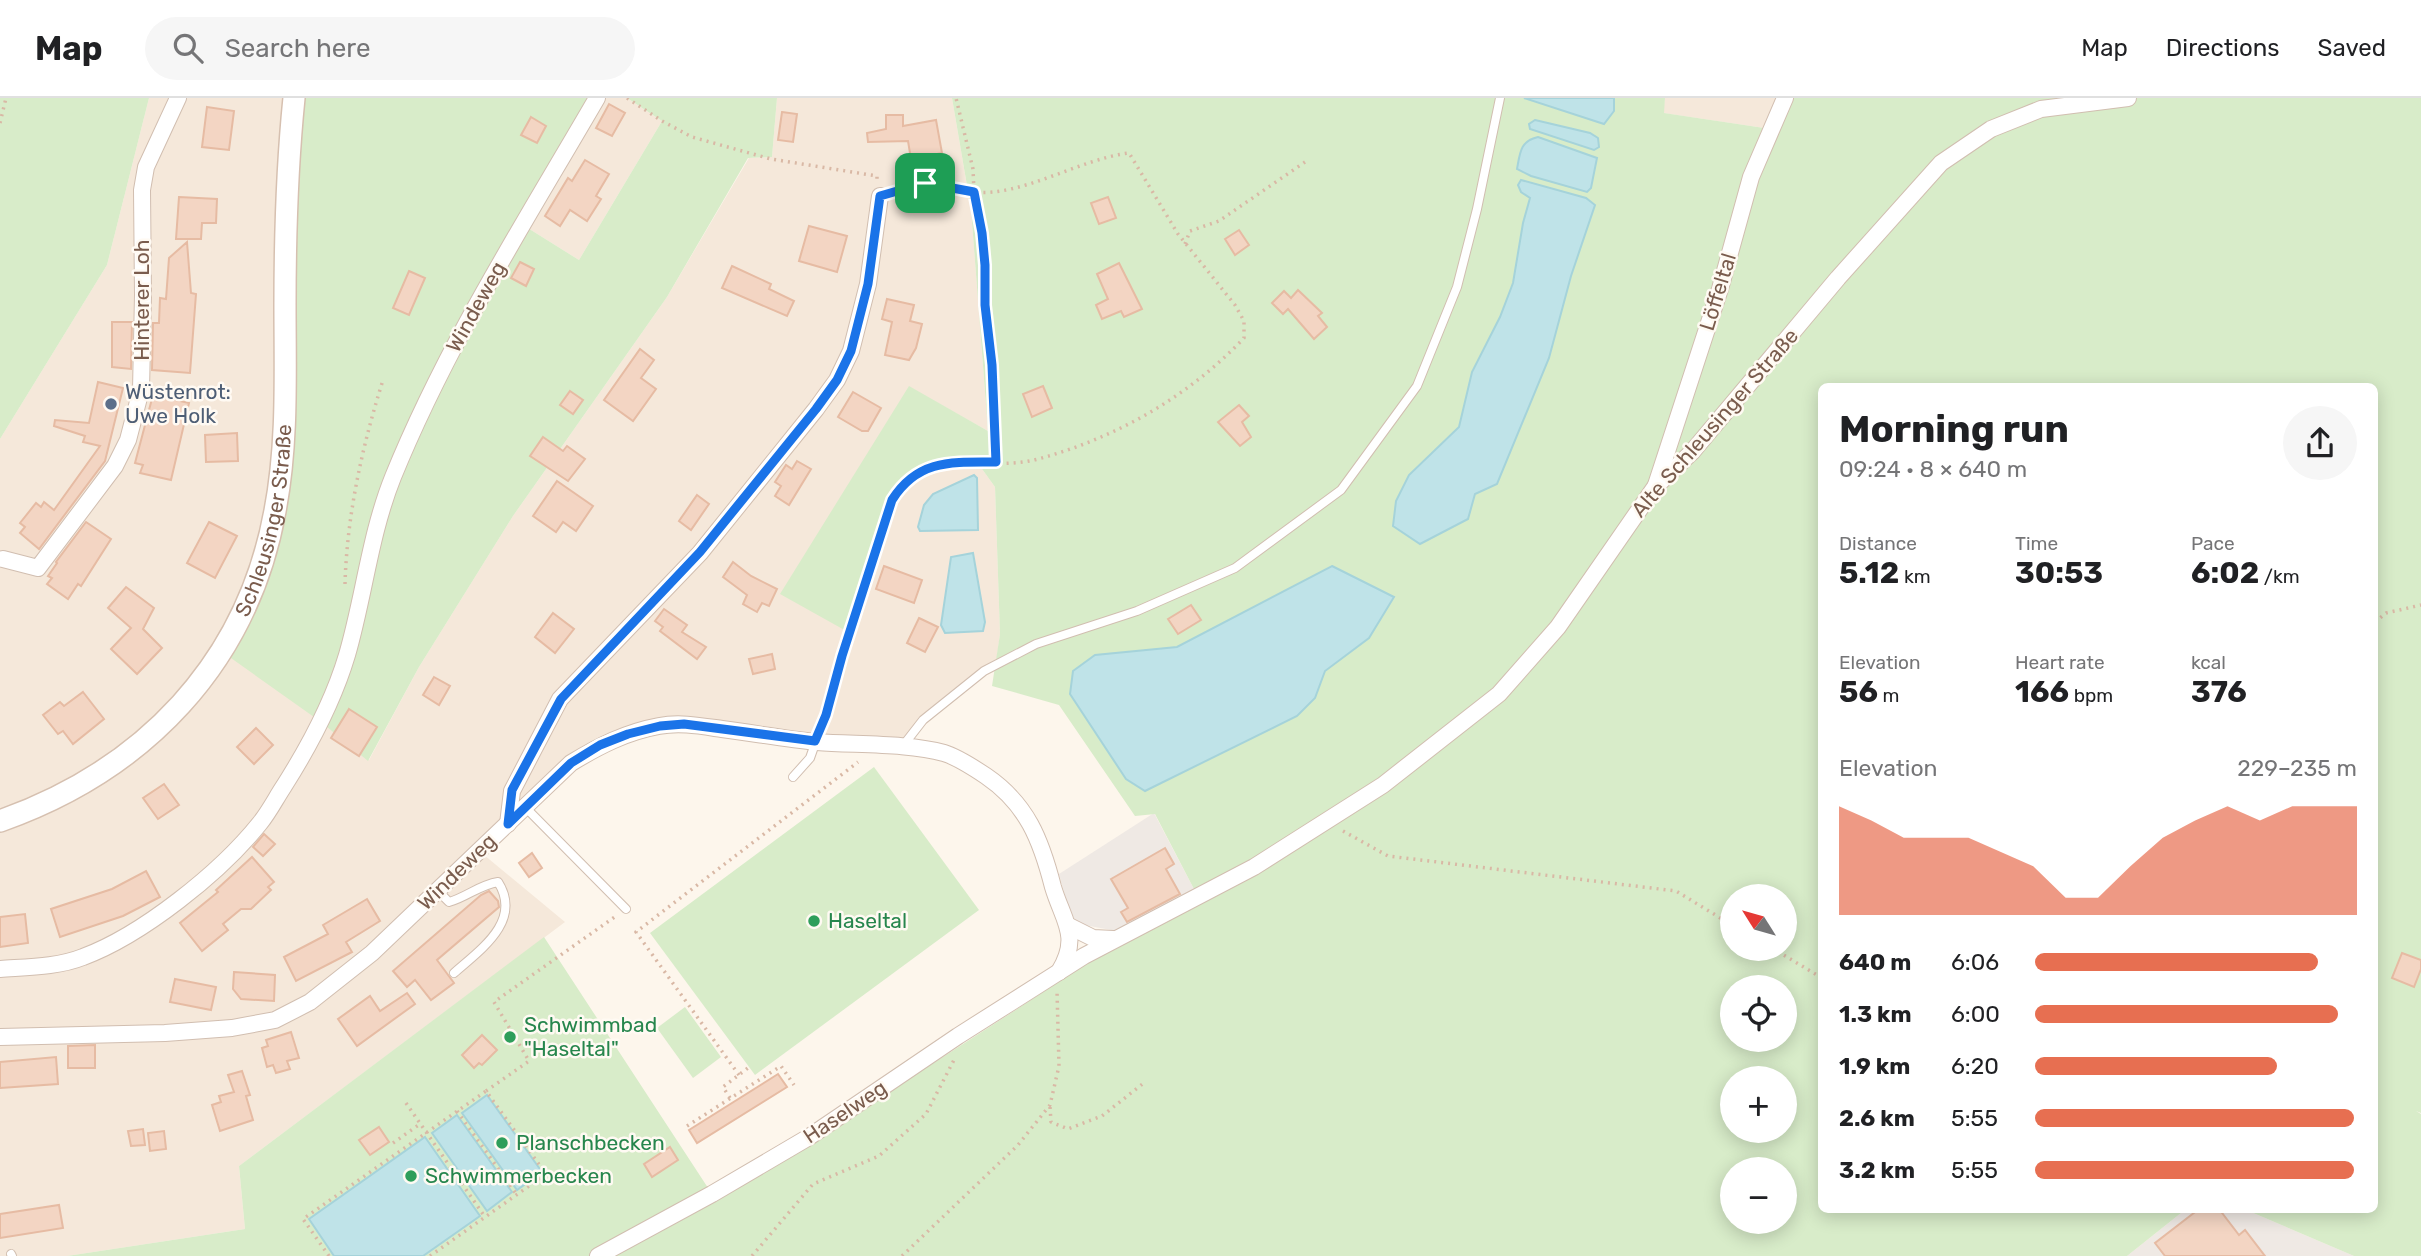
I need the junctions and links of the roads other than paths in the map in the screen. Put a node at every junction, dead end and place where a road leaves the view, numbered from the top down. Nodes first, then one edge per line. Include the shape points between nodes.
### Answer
1 (178, 98) edge
2 (294, 98) edge
3 (597, 98) edge
4 (1500, 98) edge
5 (1785, 98) edge
6 (2128, 98) edge
7 (880, 196) road end
8 (1655, 487) junction
9 (3, 559) dead end
10 (829, 704) road end
11 (815, 741) junction
12 (902, 747) junction
13 (793, 777) dead end
14 (526, 808) junction
15 (0, 821) edge
16 (508, 824) junction
17 (437, 890) junction
18 (626, 909) road end
19 (1069, 926) junction
20 (1113, 939) junction
21 (1084, 956) joint
22 (0, 970) edge
23 (454, 973) dead end
24 (1056, 975) junction
25 (0, 1037) edge
26 (598, 1256) edge

1 - 9 street, Hinterer Loh via 146,167 142,190 141,390 128,440 115,466 38,568
2 - 15 main road, Schleusinger Straße via 287,166 283,445 275,511 247,607 191,694 135,750 62,795
3 - 22 street, Windeweg via 440,370 392,479 347,655 332,694 308,747 260,823 192,889 131,934 82,958
4 - 12 lane via 1457,287 1417,386 1341,490 1235,568 1137,611 1036,644 984,671 923,720
5 - 8 street, Löffeltal via 1751,177 1720,289
6 - 8 street, Alte Schleusinger Straße via 2041,109 1991,129 1941,163 1692,452
7 - 16 street via 868,284 851,351 837,380 700,552 561,699 512,790
8 - 20 street, Alte Schleusinger Straße via 1558,627 1499,694 1383,785 1325,822 1254,867
10 - 11 lane
11 - 12 street, Windeweg
11 - 13 lane via 810,758
11 - 14 street, Windeweg via 684,724 660,726 600,745 571,763
12 - 19 street, Windeweg via 945,753 987,777 1019,807 1041,843
14 - 16 street, Windeweg
14 - 18 lane
16 - 17 street, Windeweg
17 - 23 lane via 449,902 498,882 505,894 505,913 495,937
17 - 25 street, Windeweg via 331,986 275,1020 164,1033
19 - 20 street via 1093,937
19 - 24 street via 1067,956
20 - 21 street, Alte Schleusinger Straße
21 - 24 street, Haselweg
24 - 26 street, Haselweg via 809,1137

